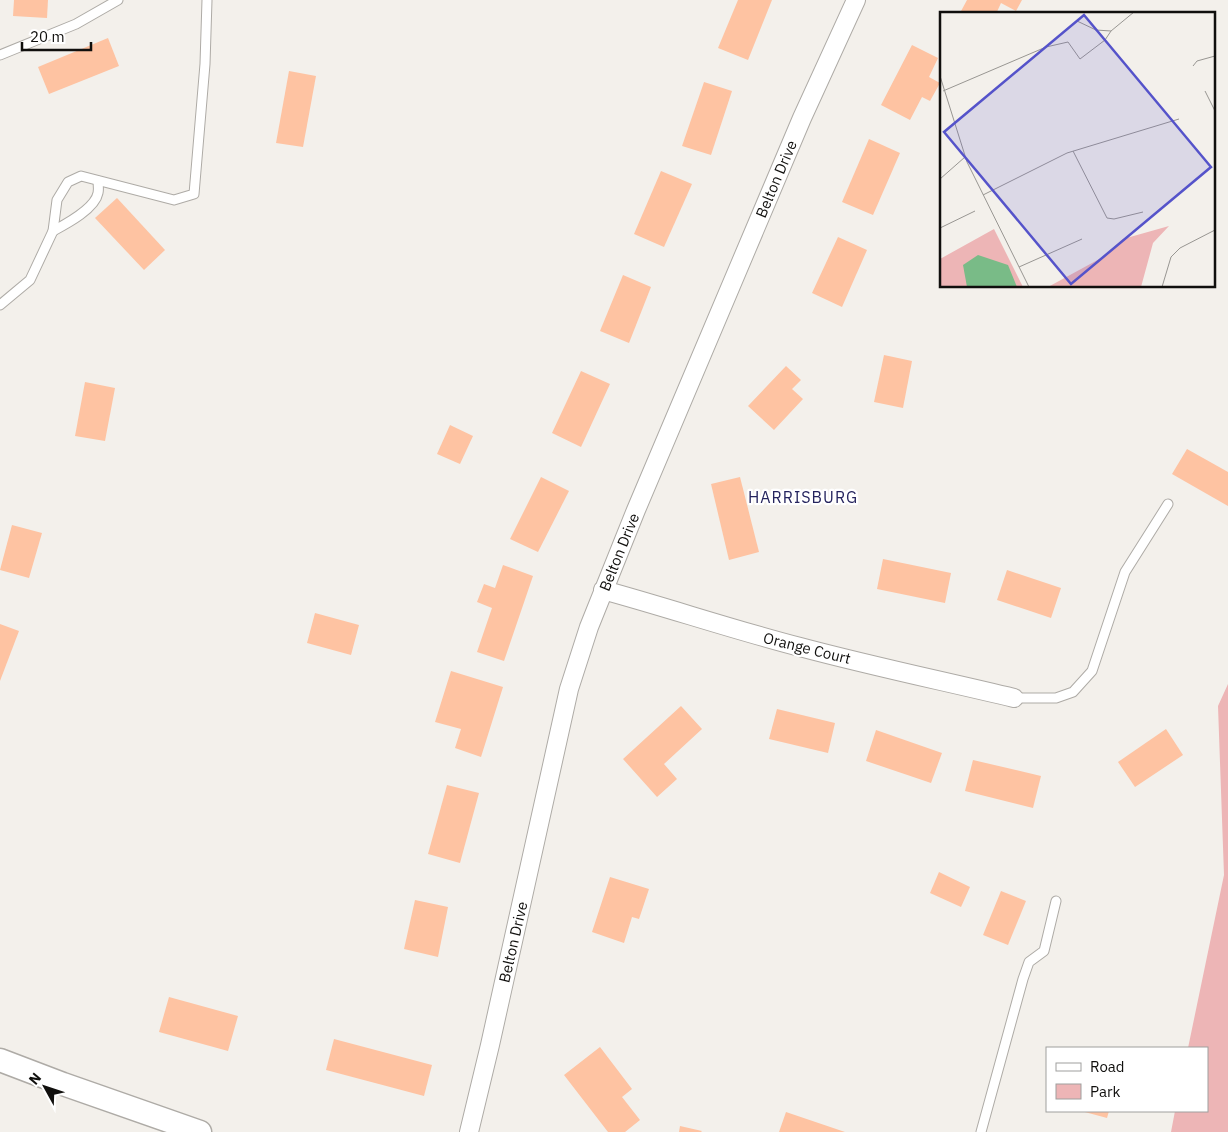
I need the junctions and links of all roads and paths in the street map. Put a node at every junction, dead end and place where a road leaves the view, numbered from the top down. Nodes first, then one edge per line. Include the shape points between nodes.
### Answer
1 (118, 0) edge
2 (207, 0) edge
3 (856, 0) edge
4 (0, 55) edge
5 (98, 181) junction
6 (53, 231) junction
7 (0, 305) edge
8 (1168, 504) dead end
9 (603, 590) junction
10 (1014, 698) joint
11 (1056, 901) dead end
12 (0, 1060) edge
13 (200, 1132) edge
14 (469, 1132) edge
15 (981, 1132) edge

1 - 4 lane via 76,24
2 - 5 lane via 194,194 174,200
3 - 9 street, Belton Drive via 802,118
5 - 6 lane via 98,194 88,208
5 - 6 lane via 81,176 68,182 57,200
6 - 7 lane via 30,280
8 - 10 lane via 1125,572 1092,670 1073,692 1056,698
9 - 10 street, Orange Court via 801,648
9 - 14 street, Belton Drive via 569,689
11 - 15 lane via 1044,951 1029,962 1023,979
12 - 13 street

